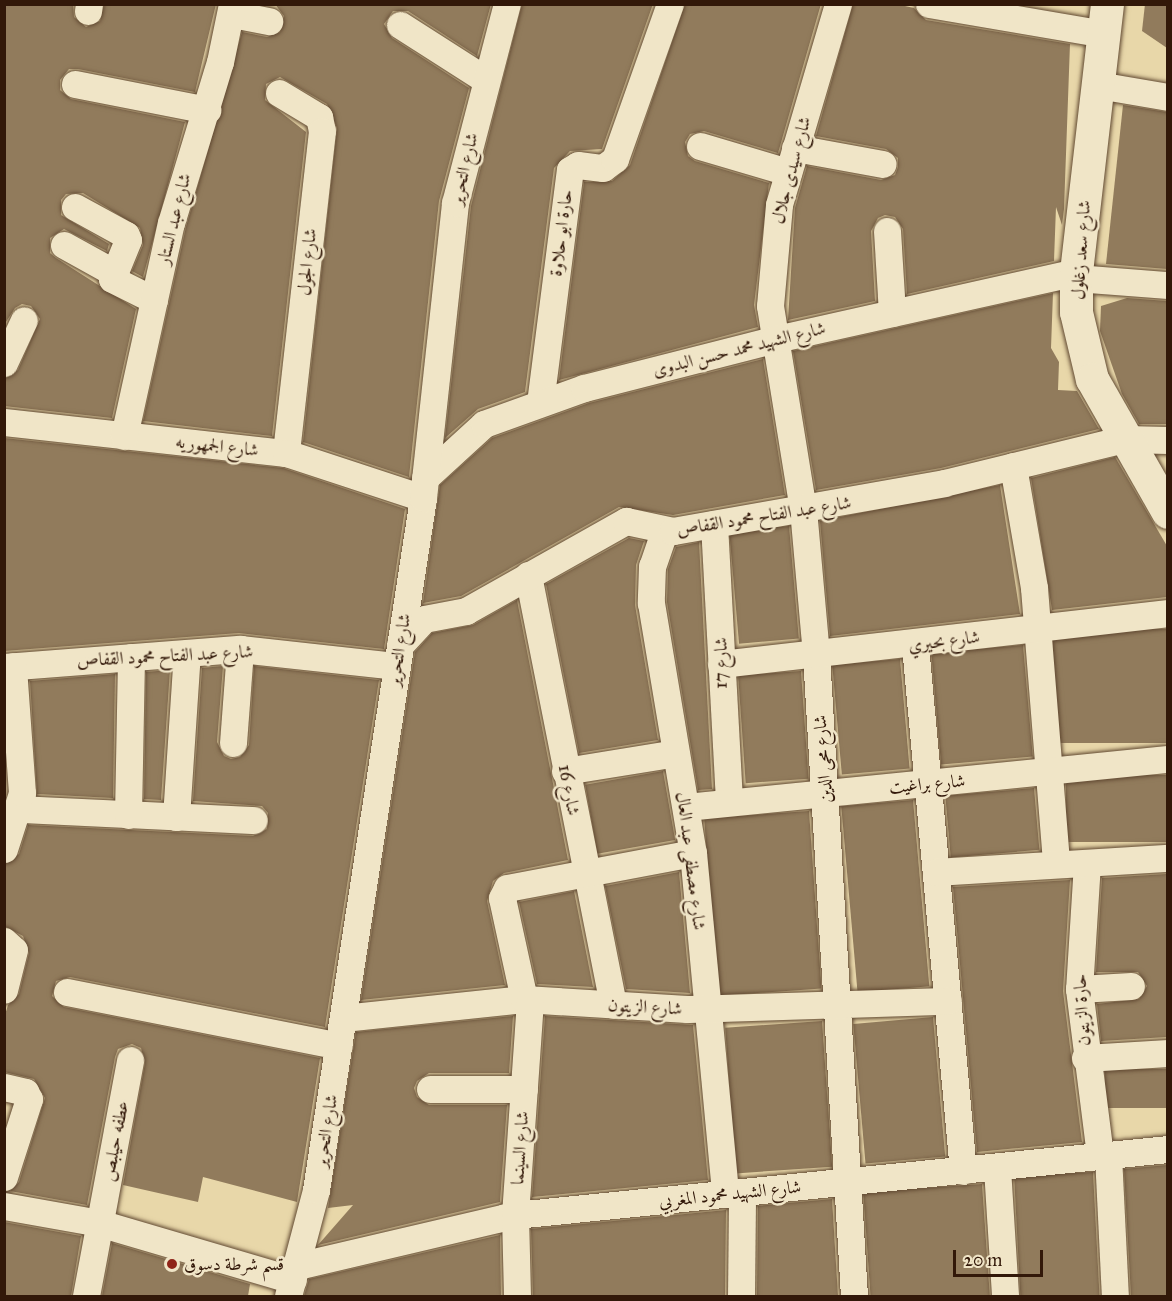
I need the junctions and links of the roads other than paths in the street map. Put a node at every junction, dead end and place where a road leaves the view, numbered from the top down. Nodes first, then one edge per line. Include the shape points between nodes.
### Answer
1 (507, 4) edge
2 (670, 4) edge
3 (838, 4) edge
4 (929, 4) edge
5 (232, 9) edge
6 (1106, 19) edge
7 (268, 21) dead end
8 (400, 25) dead end
9 (486, 80) junction
10 (75, 84) dead end
11 (1098, 85) junction
12 (279, 93) dead end
13 (1167, 97) edge
14 (207, 110) junction
15 (700, 146) dead end
16 (791, 160) junction
17 (883, 164) dead end
18 (75, 207) dead end
19 (887, 231) dead end
20 (64, 246) dead end
21 (113, 272) junction
22 (1076, 275) junction
23 (1167, 285) edge
24 (154, 300) junction
25 (892, 313) junction
26 (24, 320) dead end
27 (772, 340) junction
28 (4, 363) edge
29 (540, 403) junction
30 (4, 422) edge
31 (124, 436) junction
32 (1124, 439) junction
33 (1167, 440) edge
34 (286, 453) junction
35 (1013, 466) junction
36 (424, 488) junction
37 (803, 509) junction
38 (1167, 512) edge
39 (714, 524) junction
40 (664, 532) junction
41 (528, 575) junction
42 (1167, 613) edge
43 (1038, 629) junction
44 (915, 645) junction
45 (240, 649) junction
46 (187, 653) junction
47 (816, 655) junction
48 (399, 656) junction
49 (130, 657) junction
50 (721, 664) junction
51 (9, 666) edge
52 (233, 743) dead end
53 (676, 753) junction
54 (1167, 759) edge
55 (565, 771) junction
56 (1049, 773) junction
57 (928, 784) junction
58 (825, 794) junction
59 (729, 802) junction
60 (686, 807) junction
61 (20, 809) junction
62 (128, 815) junction
63 (176, 817) junction
64 (254, 820) dead end
65 (4, 849) edge
66 (693, 854) junction
67 (1167, 858) edge
68 (1087, 863) junction
69 (1056, 864) junction
70 (585, 871) junction
71 (936, 872) junction
72 (4, 941) edge
73 (1131, 986) dead end
74 (1079, 989) junction
75 (4, 990) edge
76 (68, 992) dead end
77 (527, 1000) junction
78 (948, 1001) junction
79 (613, 1005) junction
80 (838, 1005) junction
81 (708, 1009) junction
82 (343, 1018) junction
83 (339, 1046) junction
84 (1167, 1053) edge
85 (1085, 1058) junction
86 (130, 1060) dead end
87 (4, 1087) edge
88 (430, 1089) dead end
89 (524, 1089) junction
90 (1167, 1149) edge
91 (1104, 1156) junction
92 (997, 1168) junction
93 (963, 1171) junction
94 (4, 1176) edge
95 (849, 1182) junction
96 (734, 1193) junction
97 (4, 1206) edge
98 (515, 1215) junction
99 (99, 1223) junction
100 (292, 1281) edge
101 (86, 1296) edge
102 (517, 1296) edge
103 (741, 1296) edge
104 (854, 1296) edge
105 (1005, 1296) edge
106 (1115, 1296) edge

1 - 9 street, شارع التحرير
2 - 29 street, حارة ابو حلاوة via 615,159 603,168 583,164 570,170
3 - 16 street, شارع سيدى جلال
4 - 6 street
5 - 7 street
5 - 14 street, شارع عبد الستار
6 - 11 street, شارع سعد زغلول
8 - 9 street
9 - 36 street, شارع التحرير via 449,244
10 - 14 street
11 - 13 street
11 - 22 street, شارع سعد زغلول
12 - 34 street, شارع الجول via 319,117 322,131
14 - 24 street, شارع عبد الستار via 178,195
15 - 16 street
16 - 17 street
16 - 27 street, شارع سيدى جلال via 773,238
18 - 21 street via 128,237
19 - 25 street
20 - 21 street
21 - 24 street via 114,282
22 - 23 street, شارع الشهيد محمد حسن البدوى
22 - 25 street, شارع الشهيد محمد حسن البدوى
22 - 32 street, شارع سعد زغلول via 1082,346 1092,379
24 - 31 street, شارع عبد الستار
25 - 27 street, شارع الشهيد محمد حسن البدوى
26 - 28 street
27 - 29 street, شارع الشهيد محمد حسن البدوى
27 - 37 street, شارع محى الدين
29 - 36 street, شارع الشهيد محمد حسن البدوى via 484,424
30 - 31 street, شارع الجمهوريه
31 - 34 street, شارع الجمهوريه
32 - 33 street, شارع عبد الفتاح محمود القفاص
32 - 35 street, شارع عبد الفتاح محمود القفاص
32 - 38 street, شارع سعد زغلول
34 - 36 street, شارع الجمهوريه
35 - 37 street, شارع عبد الفتاح محمود القفاص
35 - 43 street
36 - 48 street, شارع التحرير
37 - 39 street, شارع عبد الفتاح محمود القفاص
37 - 47 street, شارع محى الدين
39 - 40 street, شارع عبد الفتاح محمود القفاص
39 - 50 street, شارع 17
40 - 41 street, شارع عبد الفتاح محمود القفاص via 632,521 620,523
40 - 53 street, شارع مصطفى عبد العال via 652,566 651,603
41 - 48 street, شارع عبد الفتاح محمود القفاص via 453,617 424,619
41 - 55 street, شارع 16
42 - 43 street, شارع بحيري
43 - 44 street, شارع بحيري
43 - 56 street
44 - 47 street, شارع بحيري
44 - 57 street
45 - 46 street, شارع عبد الفتاح محمود القفاص
45 - 48 street, شارع عبد الفتاح محمود القفاص
45 - 52 street
46 - 49 street, شارع عبد الفتاح محمود القفاص
46 - 63 street
47 - 50 street, شارع بحيري
47 - 58 street, شارع محى الدين
48 - 82 street, شارع التحرير
49 - 51 street, شارع عبد الفتاح محمود القفاص
49 - 62 street
50 - 59 street, شارع 17
51 - 61 street
53 - 55 street
53 - 60 street, شارع مصطفى عبد العال
54 - 56 street, شارع براغيت
55 - 70 street, شارع 16
56 - 57 street, شارع براغيت
56 - 69 street
57 - 58 street, شارع براغيت
57 - 71 street
58 - 59 street, شارع براغيت
58 - 80 street, شارع محى الدين
59 - 60 street, شارع براغيت
60 - 66 street, شارع مصطفى عبد العال
61 - 62 street
61 - 65 street
62 - 63 street
63 - 64 street
66 - 70 street
66 - 81 street, شارع مصطفى عبد العال
67 - 68 street
68 - 69 street
68 - 74 street, حارة الزيتون
69 - 71 street
70 - 77 street, شارع السينما via 504,891
70 - 79 street, شارع 16
71 - 78 street
72 - 75 street via 12,945 14,955
73 - 74 street
74 - 85 street, حارة الزيتون
76 - 83 street
77 - 79 street, شارع الزيتون
77 - 82 street, شارع الزيتون
77 - 89 street, شارع السينما
78 - 80 street, شارع الزيتون
78 - 93 street
79 - 81 street, شارع الزيتون
80 - 81 street, شارع الزيتون
80 - 95 street, شارع محى الدين
81 - 96 street, شارع مصطفى عبد العال
82 - 83 street, شارع التحرير
83 - 100 street, شارع التحرير via 316,1190
84 - 85 street
85 - 91 street, حارة الزيتون
86 - 99 street, عطفه حيلبص
87 - 94 street via 25,1092 29,1099
88 - 89 street
89 - 98 street, شارع السينما
90 - 91 street, شارع الشهيد محمود المغربي
91 - 92 street, شارع الشهيد محمود المغربي
91 - 106 street, حارة الزيتون
92 - 93 street, شارع الشهيد محمود المغربي
92 - 105 street
93 - 95 street, شارع الشهيد محمود المغربي
95 - 96 street, شارع الشهيد محمود المغربي
95 - 104 street, شارع محى الدين
96 - 98 street, شارع الشهيد محمود المغربي
96 - 103 street, شارع مصطفى عبد العال
97 - 99 street, شارع الشهيد محمود المغربي
98 - 100 street, شارع الشهيد محمود المغربي
98 - 102 street, شارع السينما
99 - 100 street, شارع الشهيد محمود المغربي
99 - 101 street, عطفه حيلبص

